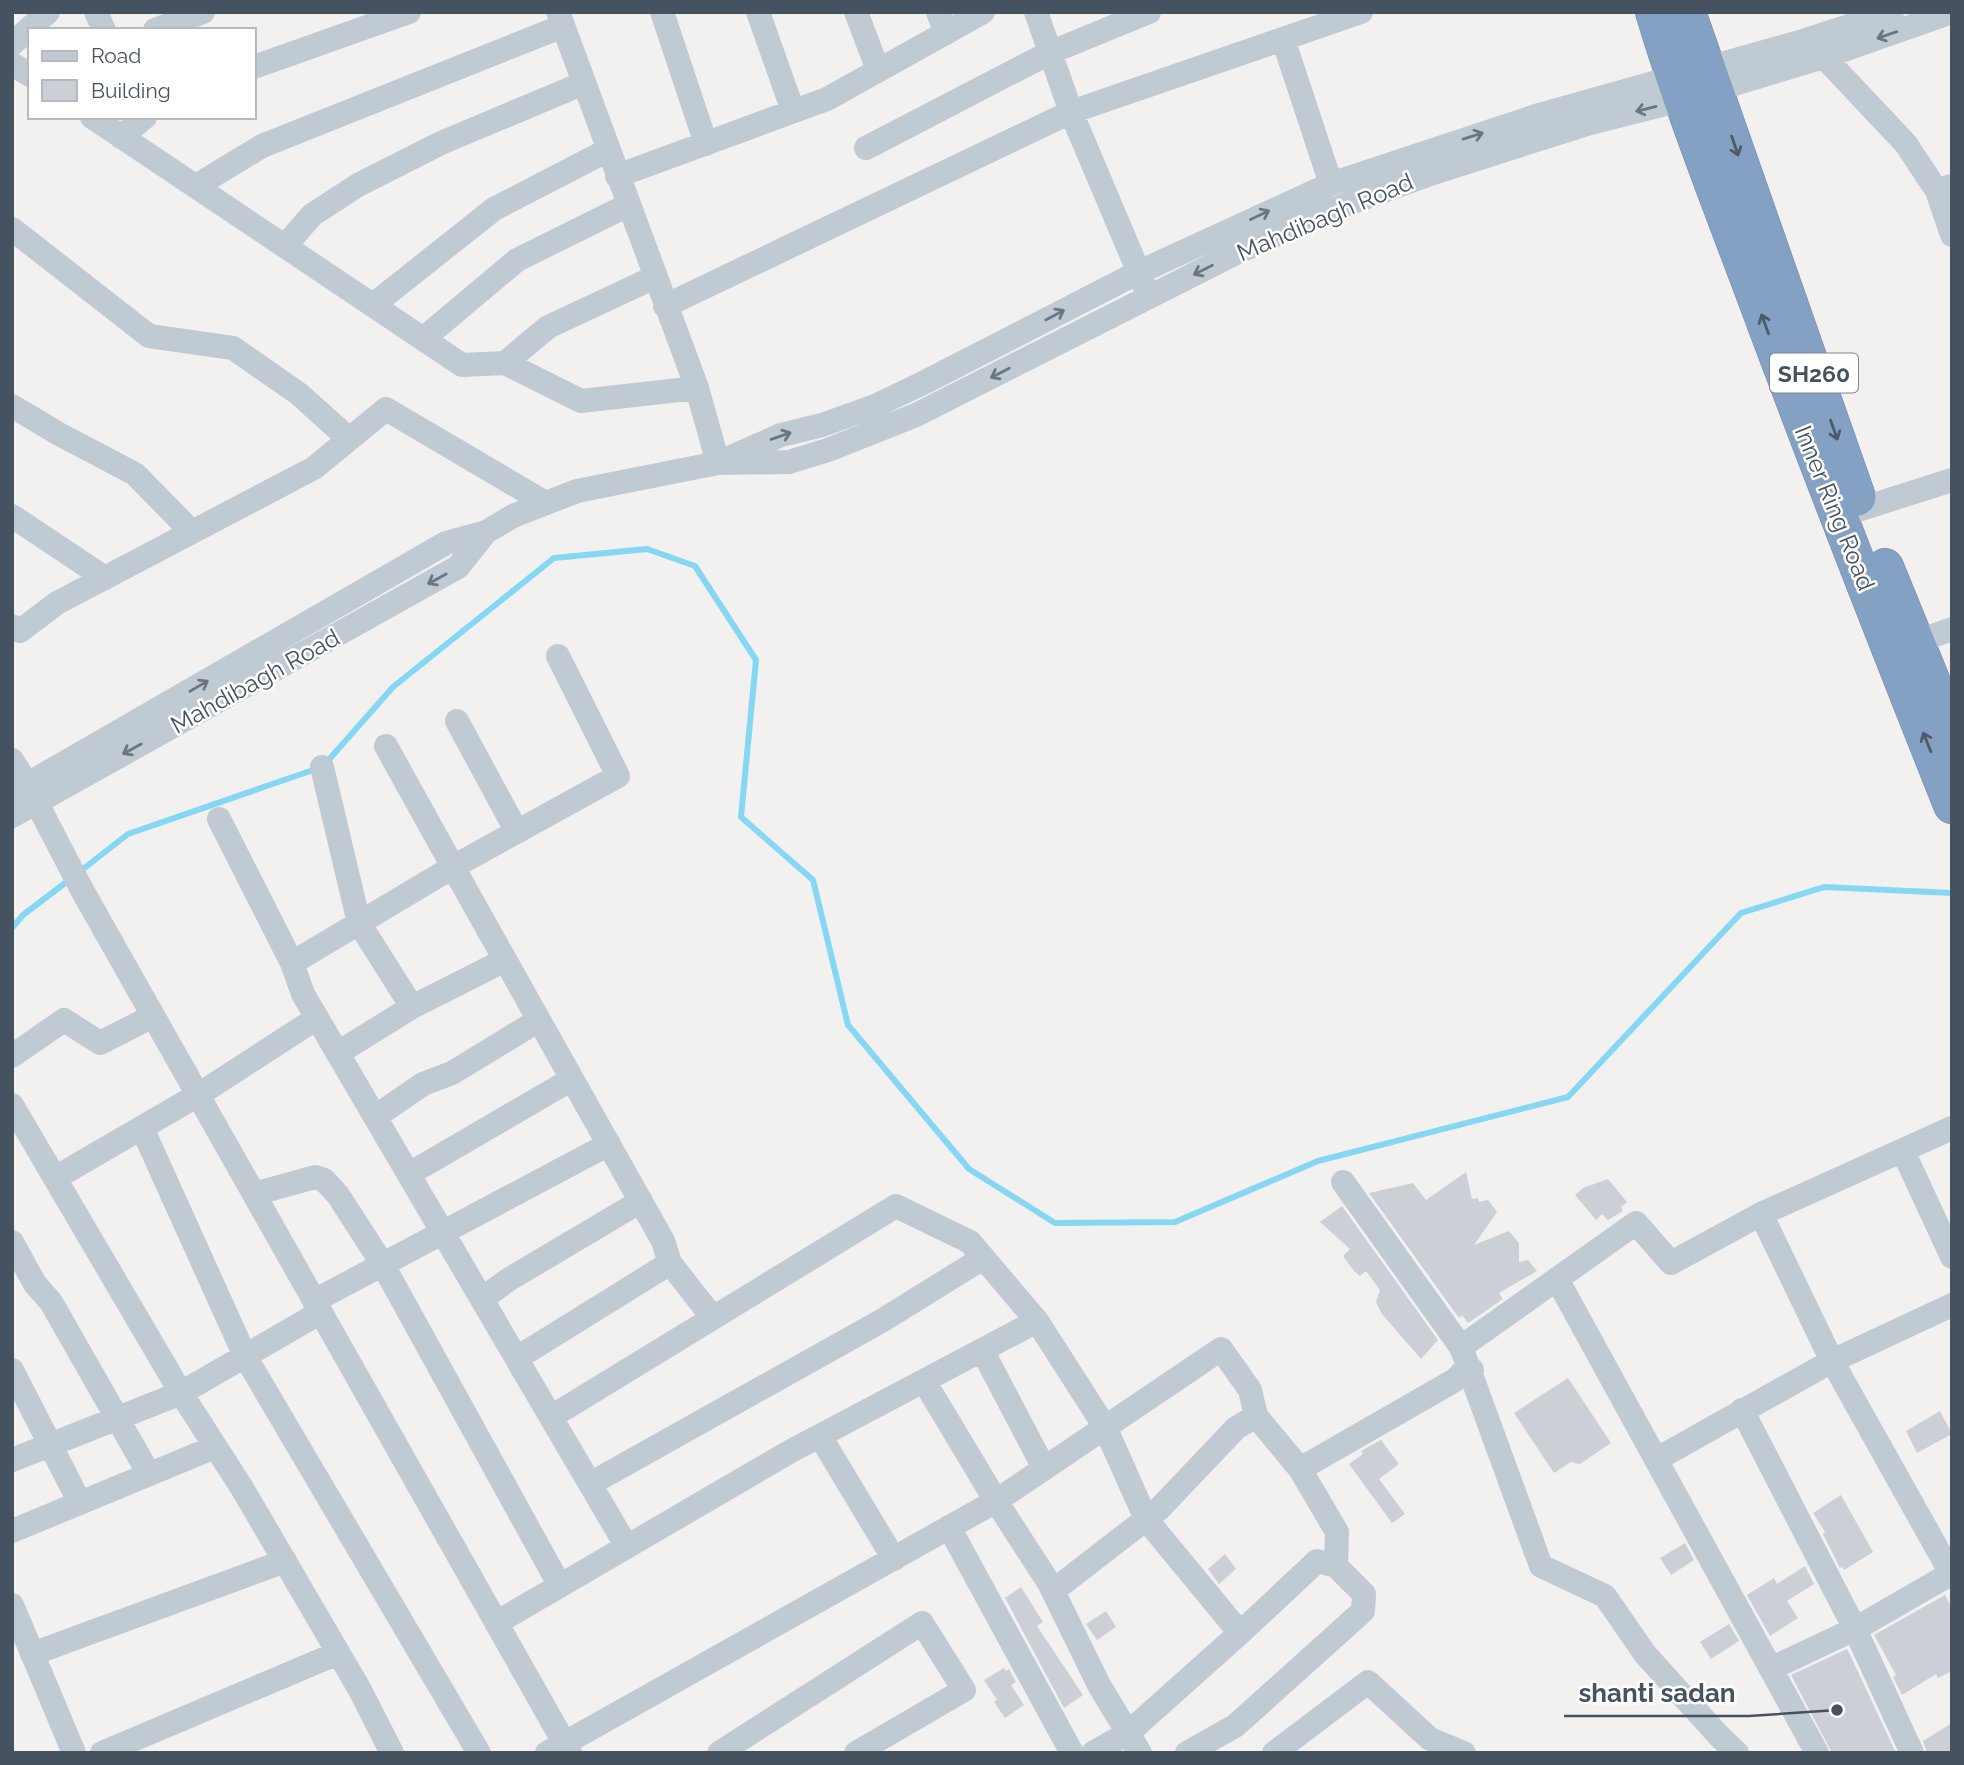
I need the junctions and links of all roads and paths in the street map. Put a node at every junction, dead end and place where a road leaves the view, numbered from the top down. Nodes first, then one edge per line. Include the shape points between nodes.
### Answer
1 (48, 12) edge
2 (96, 12) edge
3 (202, 12) edge
4 (409, 12) edge
5 (662, 12) edge
6 (758, 12) edge
7 (856, 12) edge
8 (983, 12) edge
9 (1036, 12) edge
10 (1149, 12) edge
11 (1361, 12) edge
12 (1654, 12) edge
13 (1687, 12) edge
14 (1892, 12) edge
15 (1952, 12) edge
16 (561, 19) edge
17 (164, 22) edge
18 (942, 23) edge
19 (30, 28) edge
20 (103, 28) edge
21 (28, 30) edge
22 (1283, 39) junction
23 (12, 44) edge
24 (1049, 53) junction
25 (1824, 57) junction
26 (12, 64) edge
27 (256, 66) edge
28 (878, 70) junction
29 (28, 74) edge
30 (584, 83) junction
31 (1694, 84) junction
32 (793, 111) junction
33 (1071, 112) junction
34 (95, 119) edge
35 (143, 119) edge
36 (121, 137) junction
37 (706, 144) junction
38 (866, 148) dead end
39 (608, 150) junction
40 (617, 176) junction
41 (1331, 184) junction
42 (196, 186) junction
43 (1944, 188) edge
44 (628, 205) junction
45 (12, 229) edge
46 (1952, 235) edge
47 (285, 246) junction
48 (1137, 273) junction
49 (655, 277) junction
50 (1150, 297) junction
51 (373, 305) junction
52 (665, 306) junction
53 (423, 339) junction
54 (505, 363) junction
55 (697, 388) junction
56 (12, 406) edge
57 (349, 439) junction
58 (718, 463) junction
59 (1952, 480) edge
60 (544, 502) junction
61 (1861, 509) junction
62 (12, 516) edge
63 (192, 532) junction
64 (105, 578) junction
65 (12, 626) edge
66 (1952, 629) edge
67 (1916, 642) junction
68 (558, 656) dead end
69 (457, 721) dead end
70 (1952, 731) edge
71 (386, 746) dead end
72 (12, 760) edge
73 (322, 767) dead end
74 (26, 793) edge
75 (1952, 805) edge
76 (12, 816) edge
77 (219, 819) dead end
78 (517, 832) junction
79 (453, 867) junction
80 (359, 923) junction
81 (505, 960) junction
82 (292, 963) junction
83 (412, 1007) junction
84 (153, 1016) junction
85 (317, 1018) junction
86 (539, 1020) junction
87 (338, 1053) junction
88 (12, 1056) edge
89 (572, 1079) junction
90 (198, 1095) junction
91 (375, 1117) junction
92 (16, 1119) edge
93 (142, 1128) junction
94 (1952, 1128) edge
95 (609, 1144) junction
96 (1903, 1151) junction
97 (409, 1174) junction
98 (55, 1178) junction
99 (1343, 1182) dead end
100 (254, 1194) junction
101 (641, 1201) junction
102 (1761, 1214) junction
103 (443, 1233) junction
104 (12, 1242) edge
105 (983, 1258) junction
106 (1952, 1258) edge
107 (670, 1263) junction
108 (383, 1265) junction
109 (1558, 1279) junction
110 (482, 1299) junction
111 (1952, 1305) edge
112 (318, 1306) junction
113 (713, 1318) junction
114 (1037, 1321) junction
115 (1461, 1347) junction
116 (982, 1350) junction
117 (245, 1356) junction
118 (517, 1358) junction
119 (1832, 1361) junction
120 (12, 1370) edge
121 (1472, 1370) junction
122 (924, 1381) junction
123 (181, 1393) junction
124 (1742, 1410) junction
125 (1256, 1416) junction
126 (119, 1418) junction
127 (551, 1418) junction
128 (1105, 1427) junction
129 (820, 1436) junction
130 (52, 1445) junction
131 (215, 1447) junction
132 (1657, 1459) junction
133 (12, 1460) edge
134 (1044, 1468) junction
135 (1300, 1469) junction
136 (149, 1474) junction
137 (590, 1484) junction
138 (996, 1501) junction
139 (80, 1503) junction
140 (1146, 1519) junction
141 (949, 1527) junction
142 (12, 1531) edge
143 (627, 1547) junction
144 (894, 1559) junction
145 (285, 1561) junction
146 (1336, 1566) junction
147 (1952, 1574) edge
148 (560, 1586) junction
149 (1053, 1591) junction
150 (12, 1605) edge
151 (496, 1623) junction
152 (1854, 1629) junction
153 (1240, 1633) junction
154 (338, 1653) junction
155 (32, 1654) junction
156 (1772, 1668) junction
157 (1134, 1743) edge
158 (560, 1749) edge
159 (74, 1753) edge
160 (102, 1753) edge
161 (392, 1753) edge
162 (479, 1753) edge
163 (719, 1753) edge
164 (856, 1753) edge
165 (1072, 1753) edge
166 (1093, 1753) edge
167 (1187, 1753) edge
168 (1274, 1753) edge
169 (1464, 1753) edge
170 (1737, 1753) edge
171 (1817, 1753) edge
172 (1912, 1753) edge

1 - 19 street
2 - 20 street
3 - 17 street
4 - 27 street
5 - 37 street
6 - 32 street
7 - 28 street
8 - 18 street
9 - 24 street
10 - 24 street
11 - 22 street
12 - 31 highway, Inner Ring Road
13 - 31 highway, Inner Ring Road / SH260
14 - 31 street, Mahdibagh Road
15 -> 25 street, Mahdibagh Road
16 - 30 street
16 - 42 street via 262,146
18 - 28 street
21 - 23 street
22 - 33 street
22 - 41 street
24 - 33 street
24 - 38 street
25 - 31 street, Mahdibagh Road
25 - 43 street
26 - 29 street
28 - 32 street via 827,99
30 - 39 street
30 - 47 street via 441,143 358,186 313,215
41 -> 31 street, Mahdibagh Road via 1539,115
31 -> 50 street, Mahdibagh Road via 1381,191 1292,227
31 -> 61 highway, Inner Ring Road / SH260
75 -> 31 highway, Inner Ring Road via 1800,420
32 - 37 street
33 - 48 street
33 - 52 street
34 - 36 street
35 - 36 street
36 - 42 street
37 - 40 street
39 - 40 street
39 - 51 street via 494,209
40 - 44 street
48 -> 41 street, Mahdibagh Road
42 - 47 street
43 - 46 street
44 - 49 street
44 - 53 street via 517,260
45 - 57 street via 149,336 233,348 299,394
47 - 51 street
48 - 50 street
58 -> 48 street, Mahdibagh Road via 780,435 875,406
49 - 52 street
49 - 54 street via 548,327
50 -> 58 street, Mahdibagh Road via 873,433 789,462
51 - 53 street
52 - 55 street
53 - 54 street via 462,365
54 - 55 street via 582,401
55 - 58 street
56 - 63 street via 135,474
57 - 60 street via 386,409
57 - 63 street via 314,468
58 - 60 street, Mahdibagh Road via 577,491
59 - 61 street
60 - 74 street, Mahdibagh Road via 486,532 446,543
61 - 67 highway, Inner Ring Road / SH260
62 - 64 street
63 - 64 street
64 - 65 street via 57,603 20,631
66 - 67 street
67 - 70 highway, Inner Ring Road / SH260
68 - 78 street via 618,776
69 - 78 street
71 - 79 street
72 - 74 street
73 - 80 street
74 - 76 street, Mahdibagh Road
74 - 84 street via 49,824
77 - 82 street
78 - 79 street
79 - 80 street
79 - 81 street
80 - 82 street
80 - 83 street
81 - 83 street
81 - 86 street
82 - 85 street
83 - 87 street
84 - 88 street via 100,1042 64,1020
84 - 90 street
85 - 87 street
85 - 90 street
86 - 89 street
86 - 91 street via 452,1073 423,1084
87 - 91 street
89 - 95 street
89 - 97 street
90 - 93 street
90 - 100 street
91 - 97 street
92 - 98 street
93 - 98 street
93 - 117 street
94 - 96 street
95 - 101 street
95 - 103 street
96 - 102 street
96 - 106 street
97 - 103 street
98 - 123 street
99 - 115 street
100 - 108 street via 315,1177 324,1180
100 - 112 street
101 - 107 street
101 - 110 street
102 - 109 street via 1671,1263 1636,1223
102 - 119 street
103 - 108 street
103 - 110 street
104 - 126 street
105 - 113 street via 970,1242 895,1206
105 - 114 street
105 - 137 street via 883,1320
107 - 113 street
107 - 118 street
108 - 112 street
108 - 148 street
109 - 115 street
109 - 132 street
110 - 118 street
111 - 119 street
112 - 117 street
112 - 151 street
113 - 127 street
114 - 116 street
114 - 128 street
115 - 121 street
116 - 122 street
116 - 134 street
117 - 123 street
117 - 162 street
118 - 127 street
119 - 124 street
119 - 147 street
120 - 130 street
121 - 135 street
121 - 170 street via 1541,1566 1605,1596 1645,1654
122 - 129 street
122 - 138 street
123 - 126 street
123 - 131 street
124 - 132 street
124 - 152 street
125 - 128 street via 1250,1390 1221,1349
125 - 135 street
125 - 140 street via 1236,1428
126 - 130 street
126 - 136 street
127 - 137 street
128 - 134 street
128 - 140 street
129 - 143 street
129 - 144 street
130 - 133 street
130 - 139 street
131 - 136 street
131 - 145 street
132 - 156 street
134 - 138 street
135 - 146 street via 1337,1532
136 - 139 street
137 - 143 street
138 - 141 street
138 - 149 street
139 - 142 street
140 - 149 street
140 - 153 street
141 - 144 street
141 - 165 street
143 - 148 street
144 - 158 street
145 - 154 street
145 - 155 street
146 - 153 street via 1317,1561
146 - 167 street via 1364,1594 1363,1611 1235,1726
147 - 152 street
148 - 151 street
149 - 157 street
150 - 155 street
151 - 158 street
152 - 156 street
152 - 172 street
153 - 157 street
154 - 160 street
154 - 161 street
155 - 159 street
156 - 171 street
157 - 166 street
163 - 164 street via 922,1623 964,1690
168 - 169 street via 1368,1682 1430,1739

